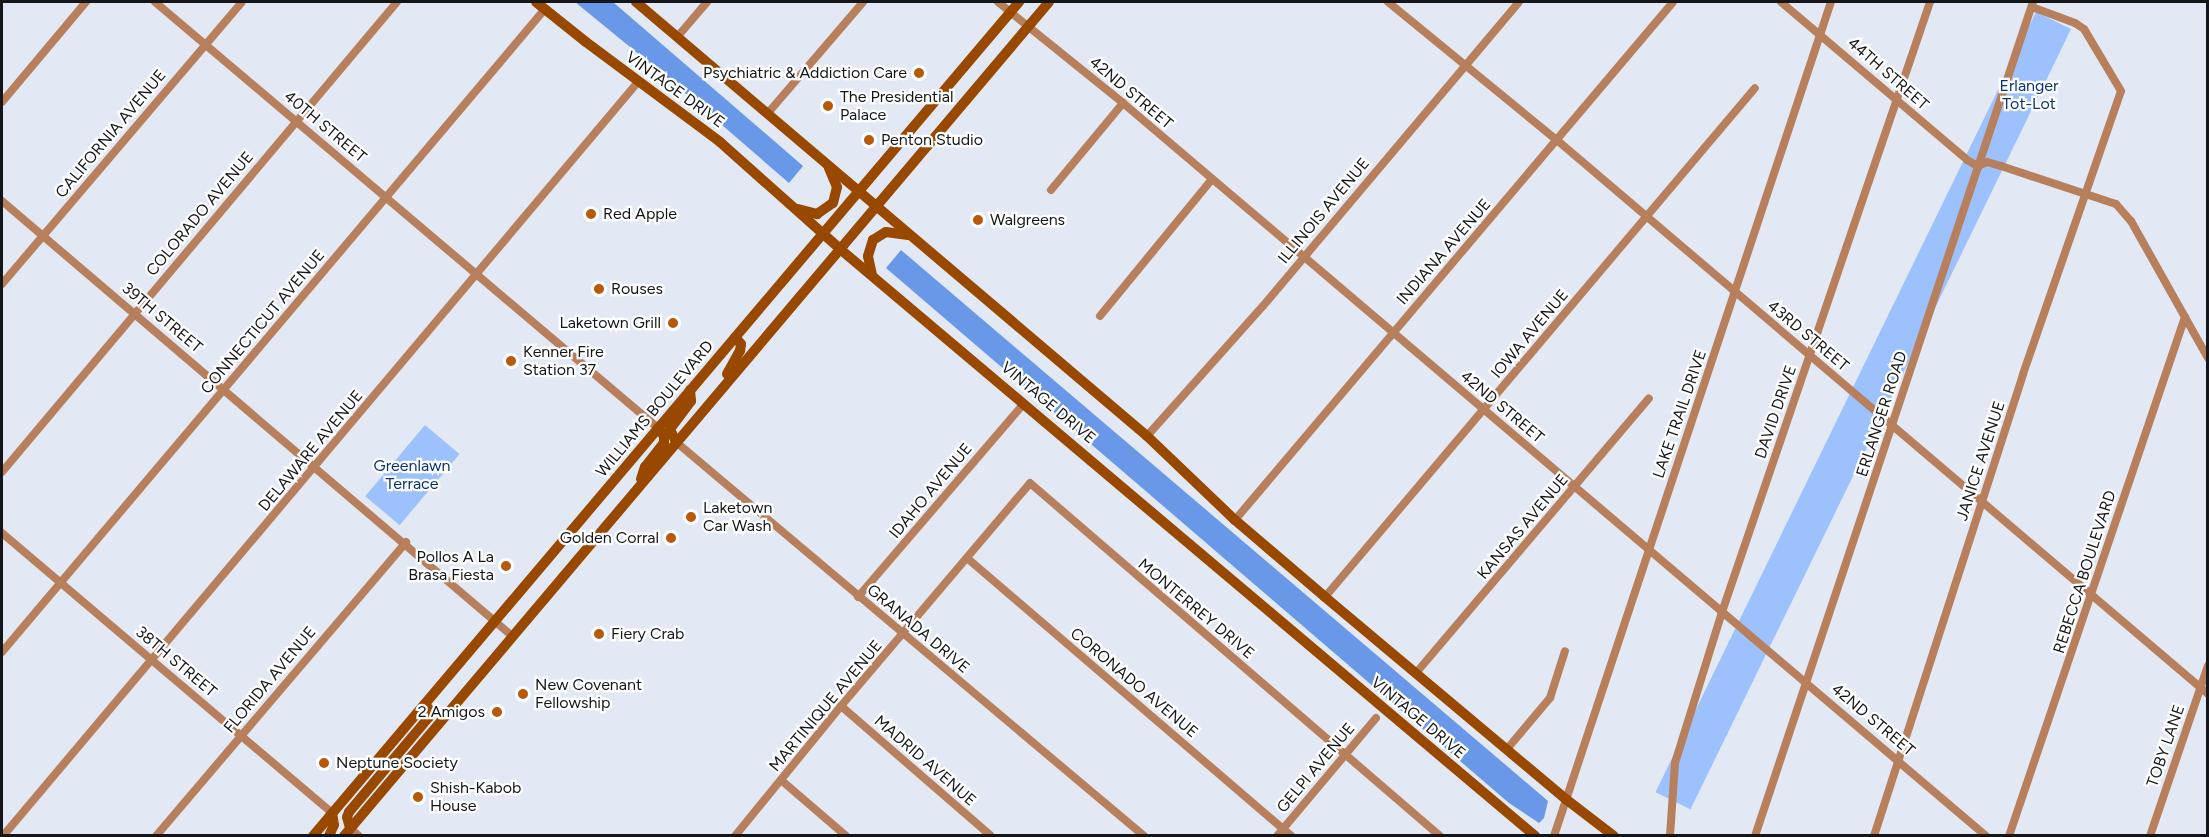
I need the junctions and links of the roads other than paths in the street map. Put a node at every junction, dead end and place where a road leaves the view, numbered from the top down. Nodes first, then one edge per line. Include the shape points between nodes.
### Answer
1 (87, 2) edge
2 (155, 2) edge
3 (242, 2) edge
4 (397, 2) edge
5 (536, 2) edge
6 (636, 2) edge
7 (707, 2) edge
8 (863, 2) edge
9 (998, 2) edge
10 (1019, 2) edge
11 (1049, 2) edge
12 (1388, 2) edge
13 (1519, 2) edge
14 (1673, 2) edge
15 (1781, 2) edge
16 (1831, 2) edge
17 (1930, 2) edge
18 (2032, 4) edge
19 (546, 9) junction
20 (1010, 12) junction
21 (1028, 27) junction
22 (1821, 34) junction
23 (678, 36) junction
24 (206, 44) junction
25 (1465, 64) junction
26 (638, 82) junction
27 (1755, 88) dead end
28 (1898, 101) junction
29 (2, 102) edge
30 (1123, 103) junction
31 (768, 113) junction
32 (296, 121) junction
33 (1558, 141) junction
34 (825, 161) junction
35 (1978, 166) junction
36 (1212, 179) junction
37 (1051, 190) dead end
38 (860, 191) junction
39 (2086, 192) junction
40 (386, 196) junction
41 (2, 201) edge
42 (876, 206) junction
43 (794, 208) junction
44 (1647, 217) junction
45 (822, 234) junction
46 (43, 235) junction
47 (911, 236) junction
48 (840, 249) junction
49 (1302, 257) junction
50 (477, 273) junction
51 (872, 275) junction
52 (2, 284) edge
53 (1735, 292) junction
54 (135, 312) junction
55 (1100, 316) dead end
56 (2185, 317) junction
57 (1393, 333) junction
58 (735, 337) junction
59 (1810, 356) junction
60 (2208, 358) edge
61 (225, 390) junction
62 (690, 390) junction
63 (1649, 398) dead end
64 (710, 402) junction
65 (1024, 403) junction
66 (1485, 409) junction
67 (1893, 427) junction
68 (658, 428) junction
69 (1147, 436) junction
70 (675, 442) junction
71 (315, 467) junction
72 (2, 472) edge
73 (642, 482) junction
74 (1030, 483) joint
75 (1575, 486) junction
76 (1981, 503) junction
77 (1235, 520) junction
78 (2, 533) edge
79 (405, 542) junction
80 (1649, 550) junction
81 (967, 558) junction
82 (60, 582) junction
83 (2090, 596) junction
84 (858, 597) junction
85 (1325, 597) junction
86 (1722, 612) junction
87 (495, 621) junction
88 (902, 635) junction
89 (512, 636) junction
90 (1565, 651) dead end
91 (2, 652) edge
92 (153, 660) junction
93 (2208, 666) edge
94 (1416, 673) junction
95 (1806, 683) junction
96 (2200, 687) junction
97 (2208, 694) edge
98 (425, 704) junction
99 (841, 706) junction
100 (1376, 718) dead end
101 (241, 735) junction
102 (1507, 749) junction
103 (1347, 753) junction
104 (1899, 759) junction
105 (781, 780) junction
106 (1567, 800) junction
107 (332, 813) junction
108 (1280, 832) edge
109 (351, 833) edge
110 (3, 836) edge
111 (156, 836) edge
112 (313, 836) edge
113 (329, 836) edge
114 (735, 836) edge
115 (846, 836) edge
116 (991, 836) edge
117 (1144, 836) edge
118 (1291, 836) edge
119 (1440, 836) edge
120 (1535, 836) edge
121 (1554, 836) edge
122 (1614, 836) edge
123 (1670, 836) edge
124 (1755, 836) edge
125 (1874, 836) edge
126 (1986, 836) edge
127 (2009, 836) edge
128 (2150, 836) edge

1 - 29 street
2 - 24 street, 40TH STREET
3 - 24 street, CALIFORNIA AVENUE
4 - 32 street, COLORADO AVENUE
5 - 19 street, VINTAGE DRIVE
6 - 23 street, VINTAGE DRIVE
7 - 23 street
8 - 31 street
9 - 20 street, 42ND STREET
10 - 20 street, WILLIAMS BOULEVARD
11 - 21 street
12 - 25 street, 43RD STREET
13 - 25 street, ILLINOIS AVENUE
14 - 33 street, INDIANA AVENUE
15 - 22 street, 44TH STREET
16 - 22 street, LAKE TRAIL DRIVE
17 - 28 street, DAVID DRIVE
18 - 35 street, ERLANGER ROAD
18 - 39 street, JANICE AVENUE via 2084,29 2121,91
19 - 26 street, VINTAGE DRIVE
19 - 40 street, CONNECTICUT AVENUE
20 - 21 street, 42ND STREET
20 - 38 street, WILLIAMS BOULEVARD
21 - 30 street, 42ND STREET
21 - 42 street
22 - 28 street, 44TH STREET
22 - 53 street, LAKE TRAIL DRIVE
23 - 31 street, VINTAGE DRIVE
24 - 32 street, 40TH STREET
24 - 46 street, CALIFORNIA AVENUE
25 - 33 street, 43RD STREET
25 - 49 street, ILLINOIS AVENUE
26 - 43 street, VINTAGE DRIVE via 720,142
26 - 50 street, DELAWARE AVENUE
27 - 44 street, IOWA AVENUE
28 - 35 street, 44TH STREET
28 - 59 street, DAVID DRIVE
30 - 36 street, 42ND STREET
30 - 37 street
31 - 34 street, VINTAGE DRIVE
32 - 40 street, 40TH STREET
32 - 54 street, COLORADO AVENUE
33 - 44 street, 43RD STREET
33 - 57 street, INDIANA AVENUE
34 - 38 street, VINTAGE DRIVE
34 - 43 street via 837,187 833,203 817,214
35 - 39 street via 1987,162
35 - 67 street, ERLANGER ROAD
36 - 49 street, 42ND STREET
36 - 55 street
38 - 42 street, VINTAGE DRIVE
38 - 45 street, WILLIAMS BOULEVARD
39 - 56 street via 2123,210
39 - 76 street, JANICE AVENUE
40 - 50 street, 40TH STREET
40 - 61 street, CONNECTICUT AVENUE
41 - 46 street, 39TH STREET
42 - 47 street, VINTAGE DRIVE
42 - 48 street
43 - 45 street, VINTAGE DRIVE
44 - 53 street, 43RD STREET
44 - 66 street, IOWA AVENUE
45 - 48 street, VINTAGE DRIVE
45 - 58 street, WILLIAMS BOULEVARD
46 - 52 street, CALIFORNIA AVENUE
46 - 54 street, 39TH STREET
47 - 51 street via 886,232 873,240 868,256
47 - 69 street, VINTAGE DRIVE
48 - 51 street, VINTAGE DRIVE
48 - 64 street
49 - 57 street, 42ND STREET
49 - 69 street, ILLINOIS AVENUE
50 - 68 street, 40TH STREET
50 - 71 street, DELAWARE AVENUE
51 - 65 street, VINTAGE DRIVE
53 - 59 street, 43RD STREET
53 - 80 street, LAKE TRAIL DRIVE
54 - 61 street, 39TH STREET
54 - 72 street, COLORADO AVENUE
56 - 60 street
56 - 83 street, REBECCA BOULEVARD
57 - 66 street, 42ND STREET
57 - 77 street, INDIANA AVENUE
58 - 62 street, WILLIAMS BOULEVARD
58 - 64 street via 740,351
59 - 67 street, 43RD STREET
59 - 86 street, DAVID DRIVE
61 - 71 street, 39TH STREET
61 - 82 street, CONNECTICUT AVENUE
62 - 68 street, WILLIAMS BOULEVARD
62 - 70 street via 691,401 670,429
63 - 75 street, KANSAS AVENUE
64 - 70 street
65 - 84 street, IDAHO AVENUE
65 - 120 street, VINTAGE DRIVE
66 - 75 street, 42ND STREET
66 - 85 street, IOWA AVENUE
67 - 76 street, 43RD STREET
67 - 95 street, ERLANGER ROAD
68 - 73 street via 664,443 643,470
68 - 87 street, WILLIAMS BOULEVARD
69 - 77 street, VINTAGE DRIVE
70 - 73 street
70 - 84 street, GRANADA DRIVE
71 - 79 street, 39TH STREET
71 - 92 street, DELAWARE AVENUE
73 - 89 street
74 - 81 street, MARTINIQUE AVENUE
74 - 103 street, MONTERREY DRIVE
75 - 80 street, 42ND STREET
75 - 94 street, KANSAS AVENUE
76 - 83 street, 43RD STREET
76 - 104 street, JANICE AVENUE
77 - 85 street, VINTAGE DRIVE
78 - 82 street, 38TH STREET
79 - 87 street, 39TH STREET
79 - 101 street, FLORIDA AVENUE
80 - 86 street, 42ND STREET
80 - 106 street, LAKE TRAIL DRIVE
81 - 88 street, MARTINIQUE AVENUE
81 - 108 street, CORONADO AVENUE
82 - 91 street, CONNECTICUT AVENUE
82 - 92 street, 38TH STREET
83 - 96 street, 43RD STREET
83 - 127 street, REBECCA BOULEVARD
84 - 88 street, GRANADA DRIVE
85 - 94 street, VINTAGE DRIVE
86 - 95 street, 42ND STREET
86 - 123 street, DAVID DRIVE via 1675,763
87 - 89 street, 39TH STREET
87 - 98 street, WILLIAMS BOULEVARD
88 - 99 street, MARTINIQUE AVENUE
88 - 117 street, GRANADA DRIVE
89 - 109 street
90 - 102 street via 1550,698
92 - 101 street, 38TH STREET
92 - 110 street, DELAWARE AVENUE
93 - 96 street, TOBY LANE
94 - 102 street, VINTAGE DRIVE
95 - 104 street, 42ND STREET
95 - 124 street, ERLANGER ROAD
96 - 97 street, 43RD STREET
96 - 128 street, TOBY LANE
98 - 107 street, WILLIAMS BOULEVARD
98 - 109 street via 431,712 429,717 346,817
99 - 105 street, MARTINIQUE AVENUE
99 - 116 street, MADRID AVENUE
100 - 103 street, GELPI AVENUE
101 - 107 street, 38TH STREET
101 - 111 street, FLORIDA AVENUE
102 - 106 street, VINTAGE DRIVE
103 - 108 street, GELPI AVENUE
103 - 119 street, MONTERREY DRIVE
104 - 125 street, JANICE AVENUE
104 - 126 street, 42ND STREET
105 - 114 street, MARTINIQUE AVENUE
105 - 115 street
106 - 121 street, LAKE TRAIL DRIVE
106 - 122 street, VINTAGE DRIVE
107 - 112 street, WILLIAMS BOULEVARD
107 - 113 street via 334,825
108 - 118 street, CORONADO AVENUE

